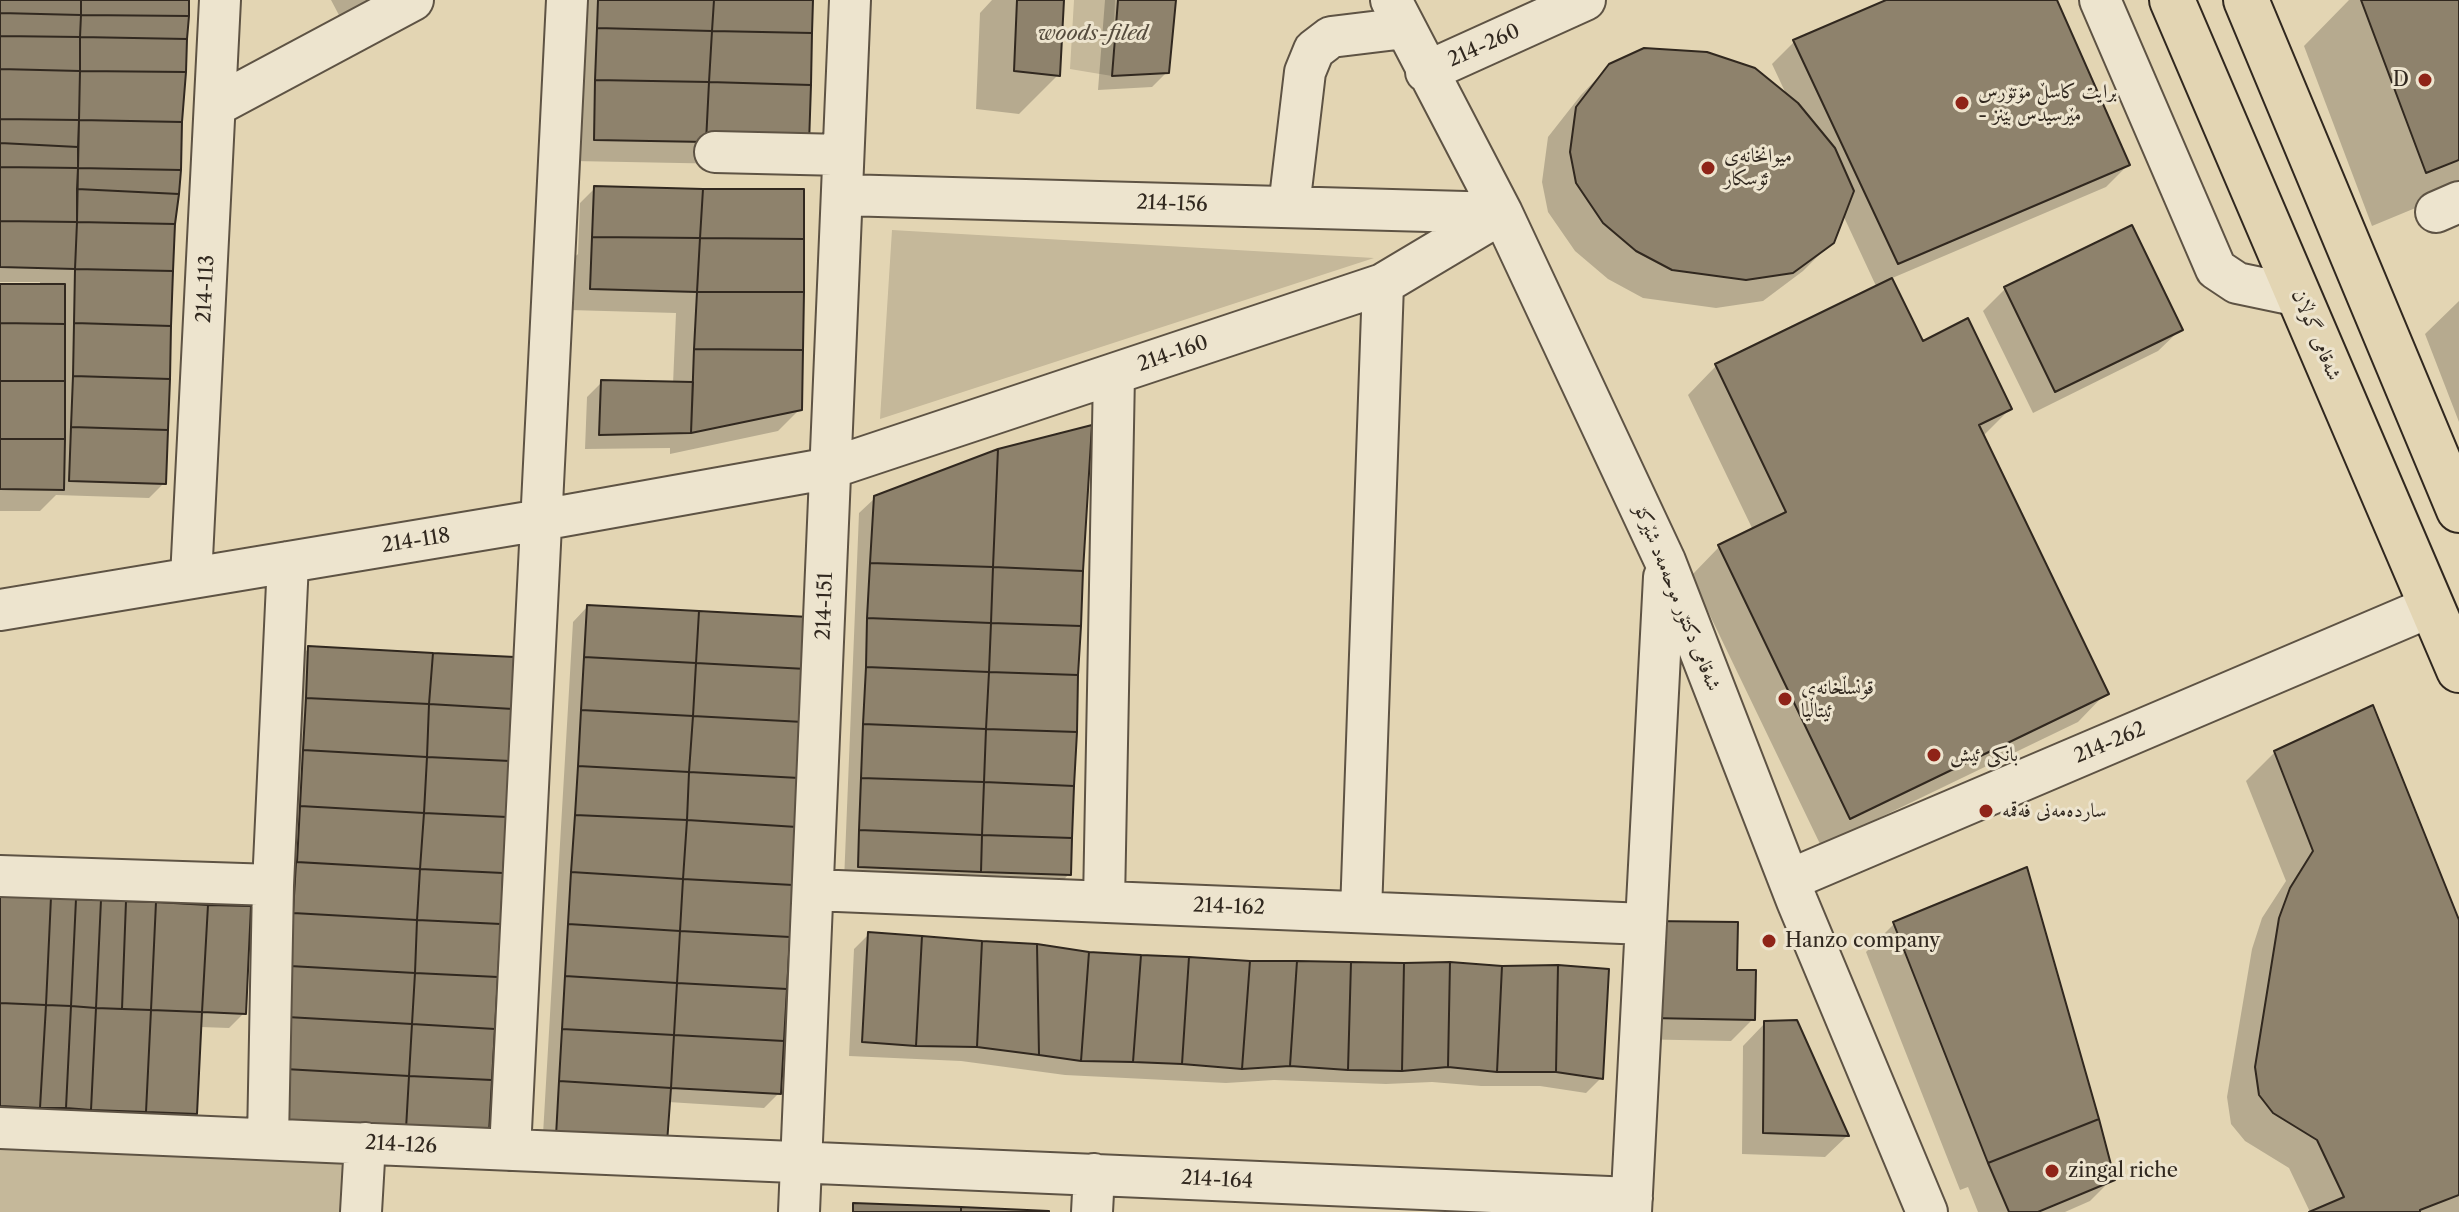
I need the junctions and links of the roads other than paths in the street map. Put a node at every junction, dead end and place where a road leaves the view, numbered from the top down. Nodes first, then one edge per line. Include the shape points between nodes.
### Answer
1 (220, 0) edge
2 (413, 0) edge
3 (567, 0) edge
4 (850, 0) edge
5 (1585, 0) edge
6 (2100, 0) edge
7 (2172, 0) edge
8 (2246, 0) edge
9 (1398, 14) edge
10 (1426, 72) junction
11 (2216, 101) junction
12 (215, 106) junction
13 (2296, 116) junction
14 (715, 152) dead end
15 (843, 155) junction
16 (842, 195) junction
17 (1289, 207) junction
18 (1502, 213) junction
19 (1383, 284) junction
20 (2299, 296) junction
21 (1114, 374) junction
22 (831, 468) junction
23 (2459, 510) edge
24 (541, 520) junction
25 (1665, 561) junction
26 (288, 562) junction
27 (191, 578) junction
28 (2432, 606) junction
29 (0, 610) edge
30 (2459, 670) edge
31 (0, 876) edge
32 (1789, 880) junction
33 (273, 885) junction
34 (813, 890) junction
35 (1104, 902) junction
36 (1361, 912) junction
37 (1646, 924) junction
38 (0, 1128) edge
39 (268, 1139) junction
40 (365, 1143) junction
41 (510, 1150) junction
42 (801, 1162) junction
43 (1093, 1193) edge
44 (1359, 1199) edge
45 (1631, 1205) edge
46 (361, 1212) edge
47 (799, 1212) edge
48 (1927, 1212) edge

1 - 12 street, 214-113
2 - 12 street
3 - 24 street
4 - 15 street, 214-151
5 - 10 street, 214-260
6 - 20 street via 2216,269 2237,283
7 - 11 main road, شەقامی گوڵان
8 - 13 main road
9 - 10 street, شەقامی دکتۆر موحەمەد شێرکۆ
9 - 17 street via 1331,37 1314,50 1305,72
10 - 18 street, شەقامی دکتۆر موحەمەد شێرکۆ
11 - 13 main road via 2258,156 2286,152 2297,136
11 - 20 main road, شەقامی گوڵان
12 - 27 street, 214-113
13 - 23 main road
14 - 15 street
15 - 16 street, 214-151
16 - 17 street, 214-156
16 - 22 street, 214-151
17 - 18 street, 214-156
18 - 19 street, 214-160
18 - 25 street, شەقامی دکتۆر موحەمەد شێرکۆ
19 - 21 street, 214-160
19 - 36 street
20 - 28 main road, شەقامی گوڵان
21 - 22 street, 214-160
21 - 35 street
22 - 24 street, 214-118
22 - 34 street, 214-151
24 - 26 street, 214-118
24 - 41 street
25 - 32 street, شەقامی دکتۆر موحەمەد شێرکۆ
25 - 37 street
26 - 27 street, 214-118
26 - 33 street
27 - 29 street, 214-118
28 - 30 main road, شەقامی گوڵان
28 - 32 street, 214-262
31 - 33 street
32 - 48 street, شەقامی دکتۆر موحەمەد شێرکۆ
33 - 39 street
34 - 35 street, 214-162
34 - 42 street, 214-151
35 - 36 street, 214-162
36 - 37 street, 214-162
37 - 45 street
38 - 39 street, 214-126
39 - 40 street, 214-126
40 - 41 street, 214-126
40 - 46 street
41 - 42 street, 214-126
42 - 43 street, 214-164
42 - 47 street, 214-151
43 - 44 street, 214-164
44 - 45 street, 214-164

